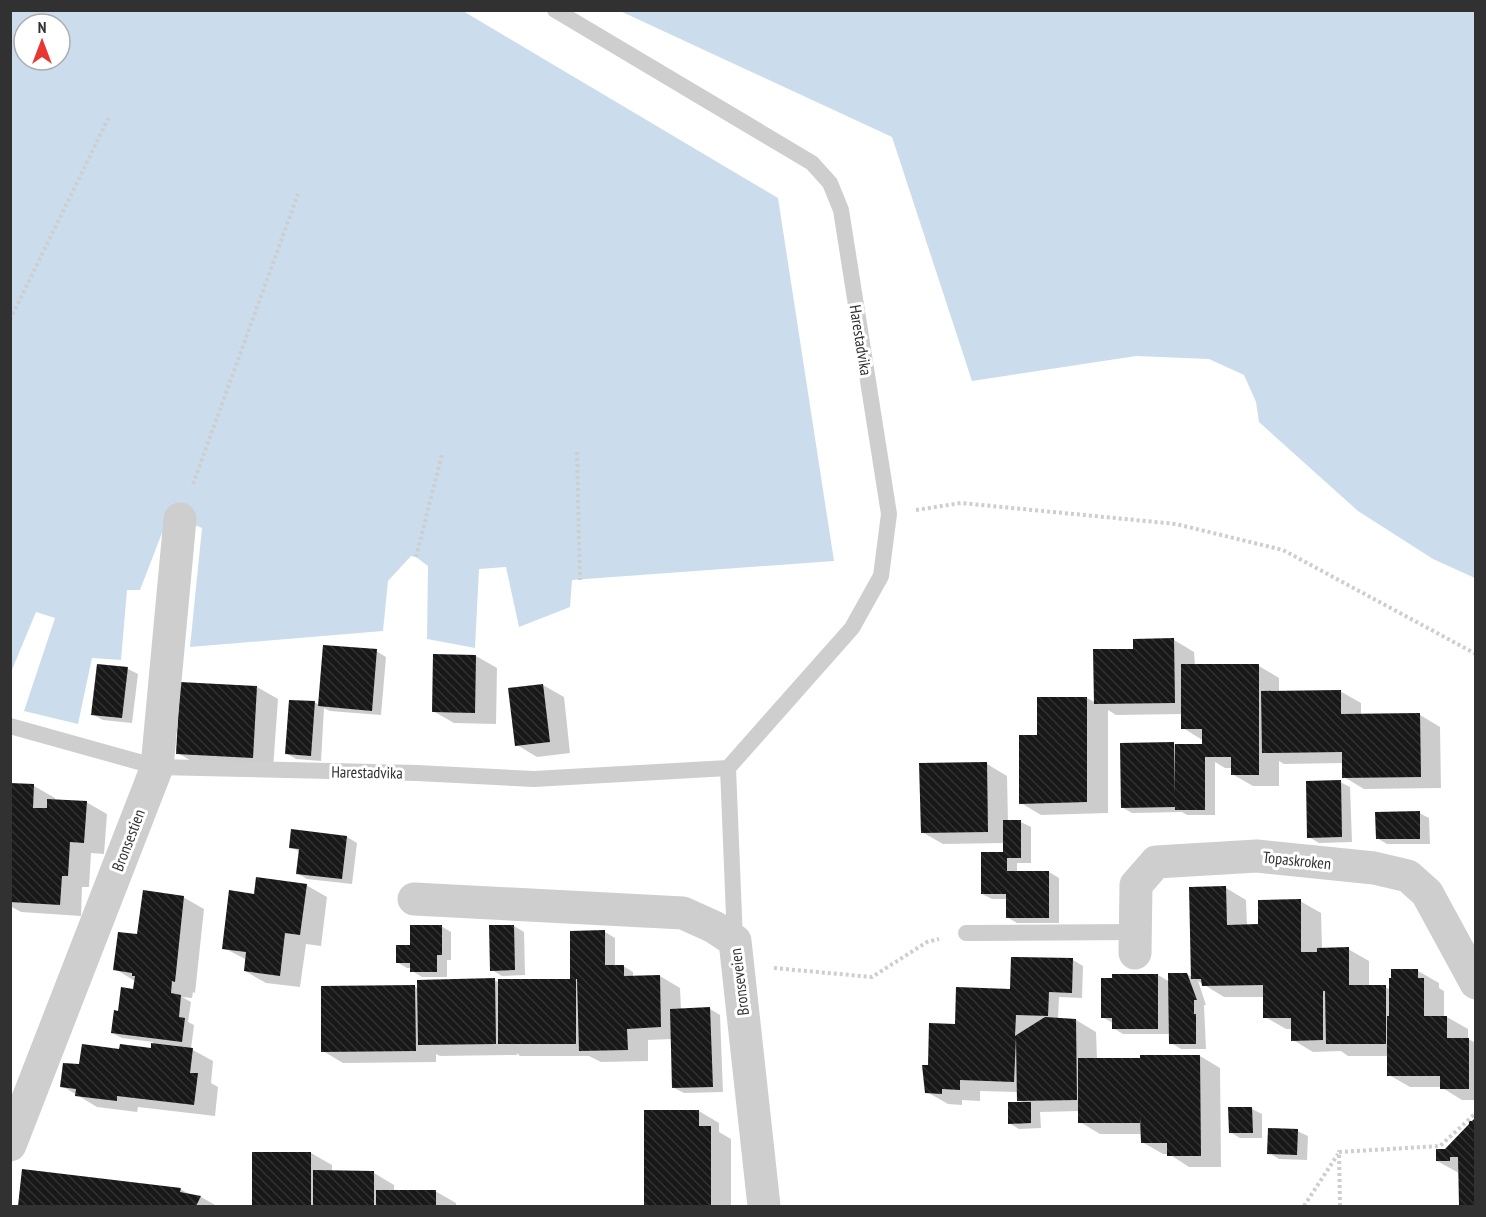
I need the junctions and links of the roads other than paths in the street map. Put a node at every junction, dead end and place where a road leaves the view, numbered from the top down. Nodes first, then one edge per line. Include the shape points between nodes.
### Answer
1 (555, 10) edge
2 (180, 519) road end
3 (10, 726) edge
4 (157, 767) junction
5 (728, 768) junction
6 (414, 898) dead end
7 (966, 933) road end
8 (1135, 943) joint
9 (736, 953) junction
10 (1476, 983) edge
11 (10, 1145) edge
12 (764, 1206) edge

1 - 5 lane, Harestadvika via 812,163 830,183 841,210 889,514 881,576 852,628
2 - 4 street, Bronsestien
3 - 4 lane, Harestadvika
4 - 5 lane, Harestadvika via 534,779
4 - 11 street, Bronsestien
5 - 9 lane
6 - 9 street, Bronseveien via 683,913 714,927
7 - 8 lane
8 - 10 street, Topaskroken via 1136,885 1156,862 1257,856 1374,868 1408,876 1428,893
9 - 12 street, Bronseveien

